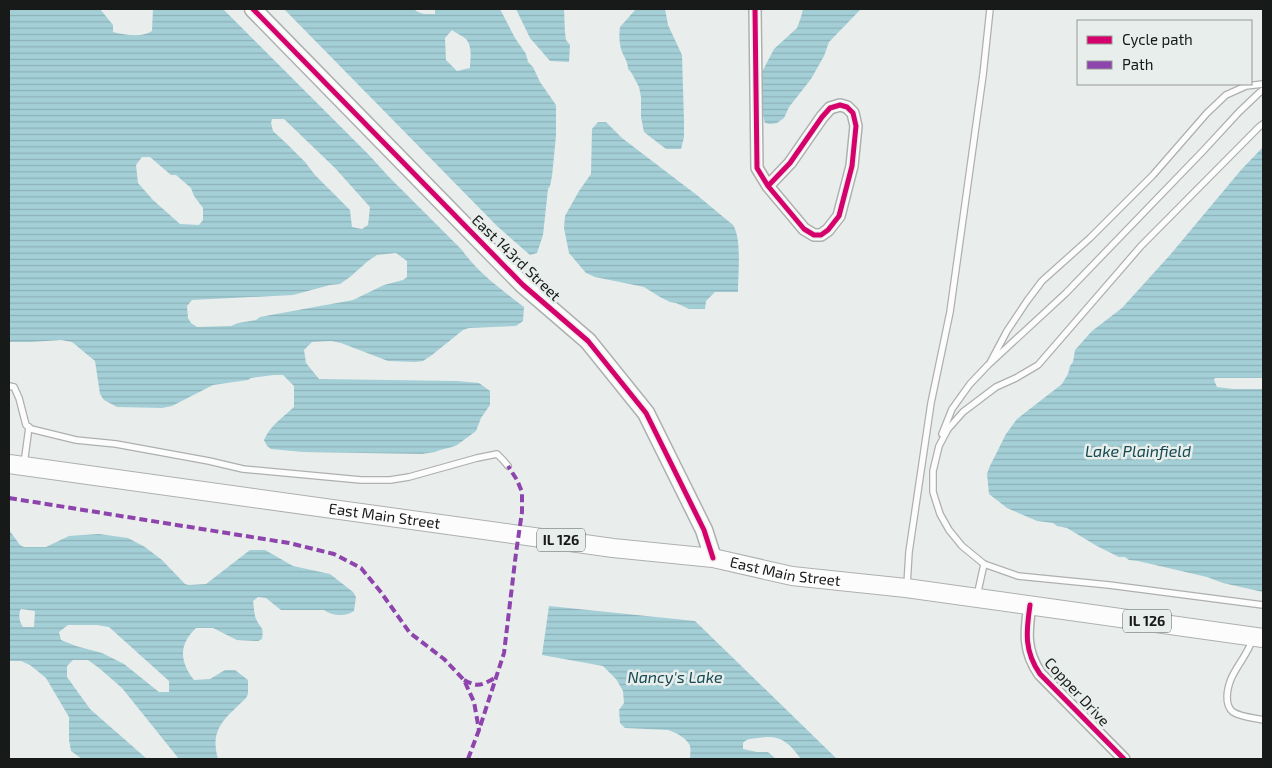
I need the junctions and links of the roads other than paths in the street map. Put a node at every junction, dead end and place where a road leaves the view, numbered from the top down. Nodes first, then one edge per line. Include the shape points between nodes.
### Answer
1 (253, 9) edge
2 (755, 9) edge
3 (990, 9) edge
4 (1263, 84) edge
5 (1263, 90) edge
6 (1263, 124) edge
7 (768, 186) junction
8 (988, 365) junction
9 (9, 386) edge
10 (29, 427) junction
11 (939, 446) junction
12 (16, 465) edge
13 (508, 466) dead end
14 (713, 558) junction
15 (984, 564) junction
16 (906, 588) junction
17 (976, 598) junction
18 (1030, 605) junction
19 (1263, 605) edge
20 (1258, 637) edge
21 (1263, 720) edge
22 (1124, 759) edge

1 - 14 street, East 143rd Street via 523,285 588,341 646,413 704,530
2 - 7 street via 757,168
3 - 16 lane via 950,312 931,403
4 - 8 lane via 1246,86 1226,95 1207,113 1153,175 1042,282 1007,331
5 - 8 lane via 1066,293
6 - 11 lane via 1141,246 1038,365 996,387 964,412 948,429
7 - 7 street via 804,229 814,235 828,230 839,216 852,166 856,126 848,107 830,108 790,163
8 - 11 lane via 952,409
9 - 10 lane via 14,386
10 - 12 lane
10 - 13 lane via 76,440 116,444 243,469 361,480 409,477 497,454
11 - 15 lane via 933,471 933,492 940,514 962,546
12 - 14 main road, East Main Street / IL 126 via 613,548
14 - 16 main road, East Main Street / IL 126 via 792,576
15 - 17 lane
15 - 19 lane via 1018,576
16 - 17 main road, East Main Street / IL 126
17 - 18 main road, East Main Street / IL 126
18 - 20 main road, East Main Street / IL 126
18 - 22 street, Copper Drive via 1027,643 1034,665
20 - 21 lane via 1230,680 1227,699 1233,712

